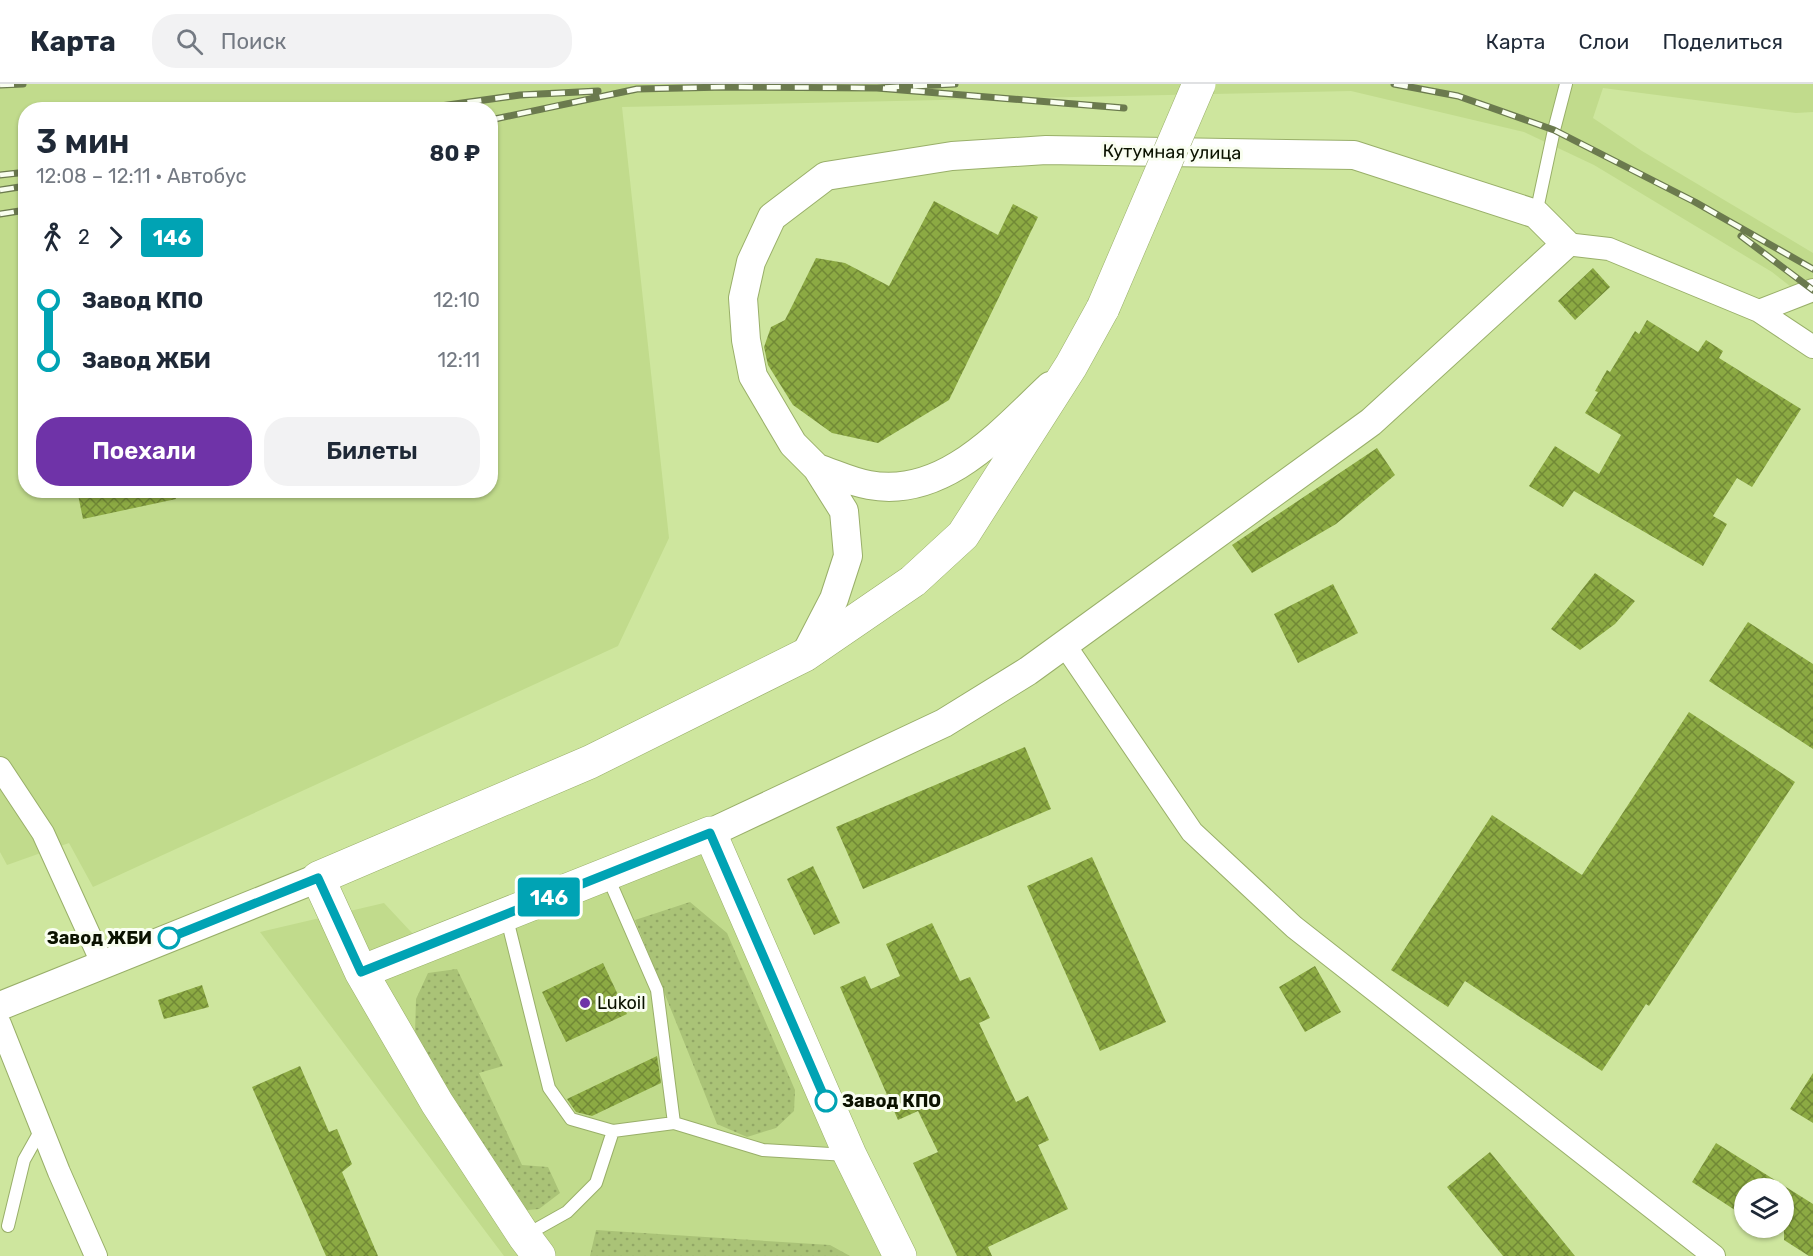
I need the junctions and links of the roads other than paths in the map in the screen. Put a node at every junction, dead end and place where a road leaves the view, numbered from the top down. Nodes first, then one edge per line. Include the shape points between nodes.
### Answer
1 (1199, 84) edge
2 (1566, 84) edge
3 (1536, 214) junction
4 (1566, 244) junction
5 (1813, 290) edge
6 (1759, 311) junction
7 (1813, 347) edge
8 (1071, 366) junction
9 (817, 468) junction
10 (1064, 644) junction
11 (805, 655) junction
12 (0, 768) edge
13 (710, 833) junction
14 (607, 874) junction
15 (318, 878) junction
16 (506, 914) junction
17 (103, 964) junction
18 (361, 972) junction
19 (0, 1006) edge
20 (0, 1024) edge
21 (674, 1123) junction
22 (42, 1128) junction
23 (613, 1131) junction
24 (850, 1155) junction
25 (8, 1226) dead end
26 (532, 1246) edge
27 (96, 1256) edge
28 (879, 1256) edge
29 (900, 1256) edge
30 (1714, 1256) edge

1 - 8 main road, bridge via 1103,308
2 - 3 lane
3 - 4 street, Кутумная улица
3 - 9 street, Кутумная улица via 1354,155 1046,150 952,156 826,176 772,217 751,262 742,298 753,376 793,444
4 - 6 street via 1610,249
4 - 10 street via 1371,422
5 - 6 street
6 - 7 street
8 - 9 street via 968,460 925,482 892,487 868,485
8 - 11 main road via 963,535 913,581
9 - 11 street via 844,511 848,556 834,599
10 - 13 street via 1029,671 944,723
10 - 30 street via 1192,832 1294,927
11 - 15 main road via 590,762
12 - 17 street via 43,833
13 - 14 main road
13 - 24 main road
14 - 16 main road
14 - 21 lane via 657,990
15 - 17 street
15 - 18 main road
16 - 18 main road
16 - 23 lane via 549,1088 571,1119
17 - 19 street
18 - 26 main road via 437,1103
20 - 22 street
21 - 23 lane
21 - 24 lane via 763,1150
22 - 25 lane via 24,1160
22 - 27 street
23 - 26 lane via 596,1183
24 - 28 main road via 849,1180 875,1233
24 - 29 main road

